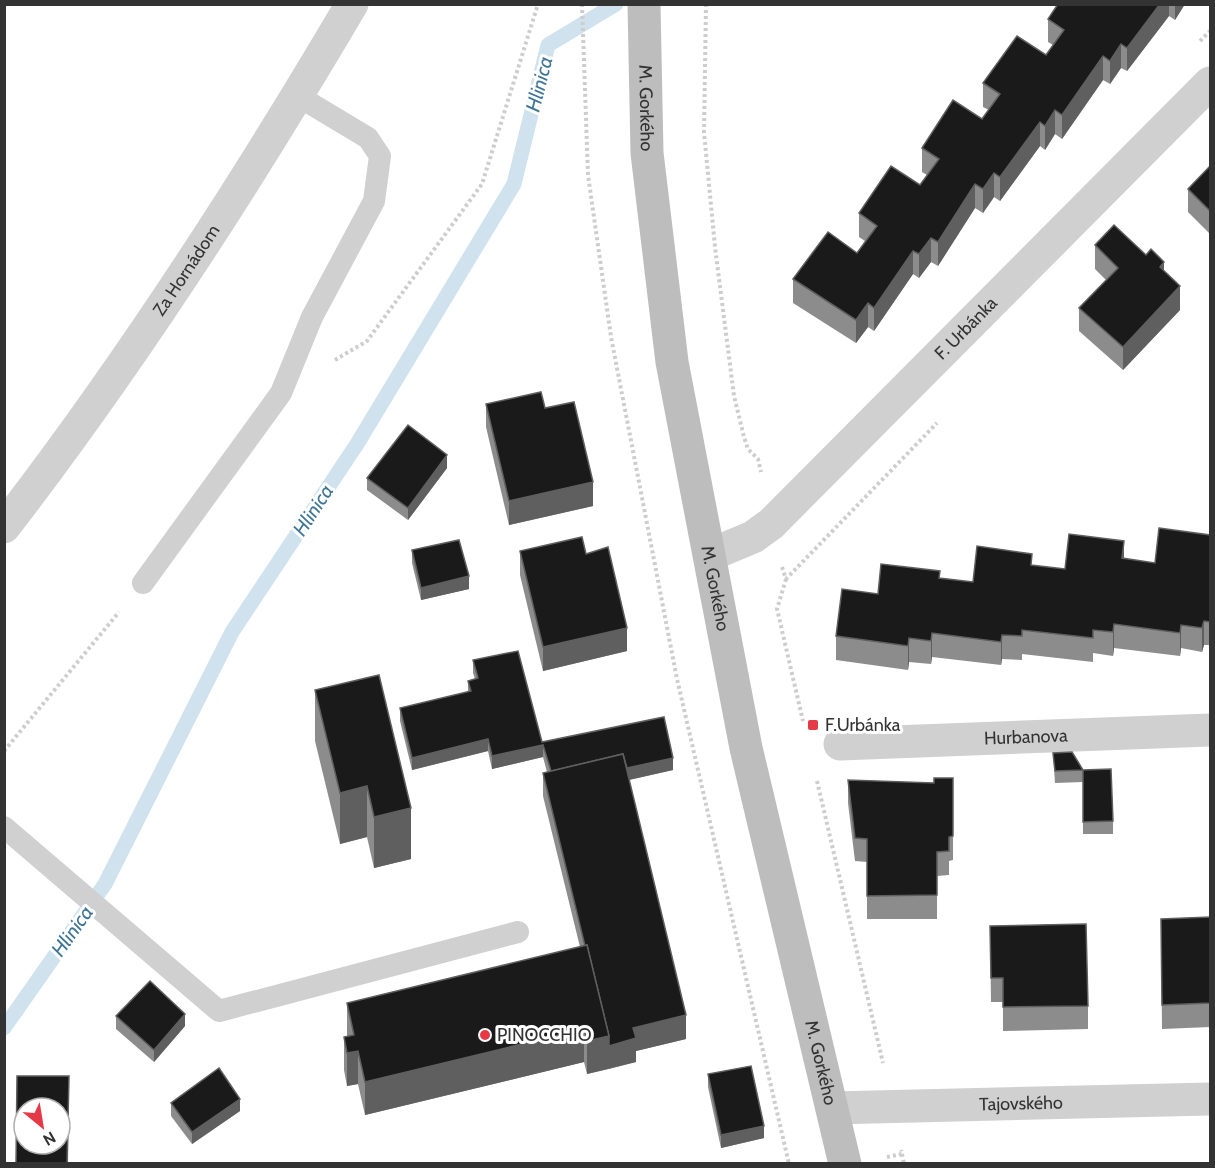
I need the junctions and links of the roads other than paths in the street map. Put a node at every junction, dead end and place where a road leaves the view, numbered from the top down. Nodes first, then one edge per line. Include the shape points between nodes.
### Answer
1 (352, 4) edge
2 (644, 4) edge
3 (1210, 83) edge
4 (298, 96) junction
5 (4, 526) edge
6 (710, 555) junction
7 (143, 583) road end
8 (1210, 730) edge
9 (840, 744) dead end
10 (4, 827) edge
11 (518, 932) dead end
12 (1210, 1099) edge
13 (831, 1108) junction
14 (845, 1164) edge

1 - 4 street, Za Hornádom
2 - 6 main road, M. Gorkého via 647,153 672,362
3 - 6 street, F. Urbánka via 771,524 753,537
4 - 5 street, Za Hornádom via 152,322
4 - 7 lane via 368,138 380,156 374,201 312,317 281,393
6 - 13 main road, M. Gorkého via 746,748
8 - 9 street, Hurbanova
10 - 11 lane via 219,1011
12 - 13 street, Tajovského
13 - 14 main road, M. Gorkého

